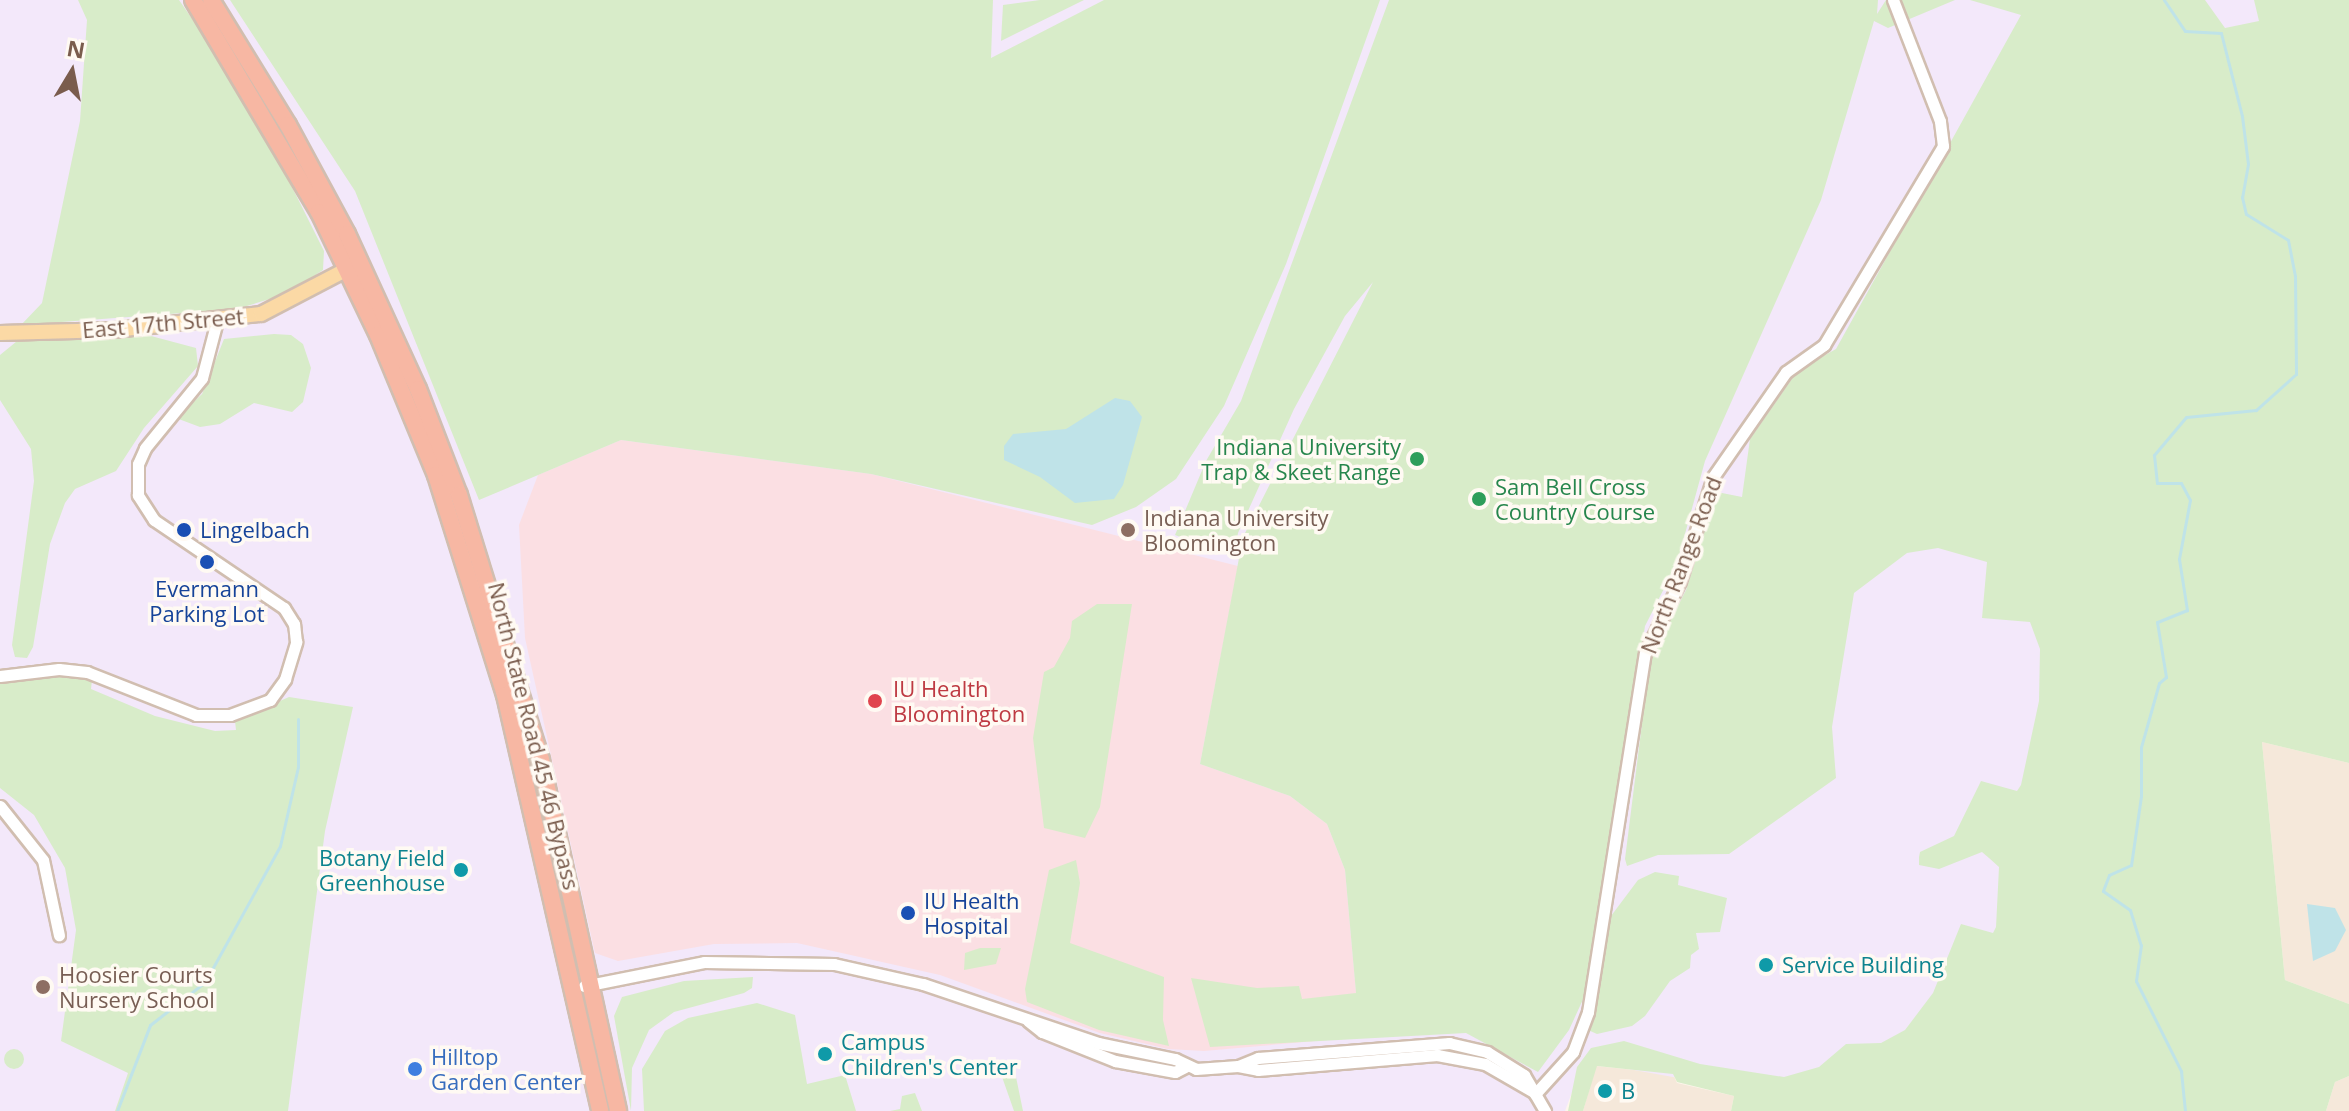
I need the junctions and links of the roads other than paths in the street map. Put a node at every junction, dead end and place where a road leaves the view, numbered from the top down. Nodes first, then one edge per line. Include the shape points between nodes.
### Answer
1 (193, 0) edge
2 (211, 0) edge
3 (1893, 0) edge
4 (354, 266) junction
5 (217, 321) junction
6 (0, 333) edge
7 (0, 676) edge
8 (0, 806) edge
9 (59, 935) dead end
10 (592, 984) junction
11 (573, 989) junction
12 (1533, 1093) junction
13 (600, 1111) edge
14 (618, 1111) edge
15 (1545, 1111) edge

1 - 4 highway, North State Road 45 46 Bypass
2 - 4 highway, North State Road 45 46 Bypass via 288,125
3 - 12 street, North Range Road via 1940,121 1943,146 1824,345 1786,372 1713,477 1680,581 1645,653 1627,748 1611,889 1583,1031 1573,1052
4 - 5 main road, East 17th Street via 275,310
4 - 10 highway via 422,398 479,552 541,760
4 - 11 highway, North State Road 45 46 Bypass via 479,602
5 - 6 main road, East 17th Street
5 - 7 street via 202,378 152,438 138,464 138,495 154,520 284,608 294,624 295,658 270,700 230,715 196,715 87,672 59,669
8 - 9 street via 43,860
10 - 11 street
10 - 12 street via 704,962 812,962 903,979 1027,1020 1042,1032 1115,1061 1175,1072 1185,1067 1258,1070 1437,1055 1485,1064
10 - 14 highway
11 - 13 highway, North State Road 45 46 Bypass
12 - 15 street

